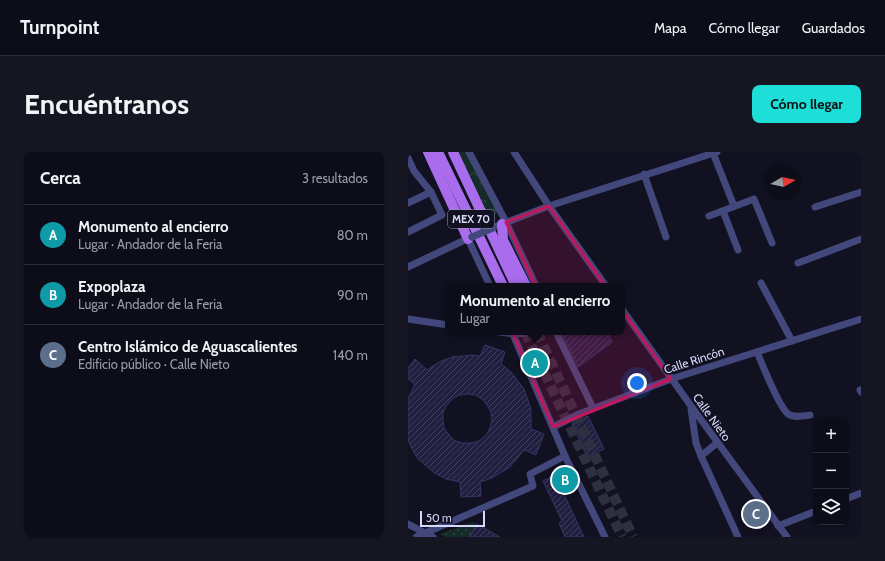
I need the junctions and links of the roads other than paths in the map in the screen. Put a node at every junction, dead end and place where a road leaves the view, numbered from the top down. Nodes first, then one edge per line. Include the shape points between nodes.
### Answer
1 (428, 152) edge
2 (438, 152) edge
3 (453, 152) edge
4 (469, 152) edge
5 (514, 152) edge
6 (715, 153) edge
7 (408, 158) edge
8 (411, 173) edge
9 (644, 174) junction
10 (431, 192) junction
11 (861, 192) edge
12 (408, 203) edge
13 (549, 206) junction
14 (734, 206) junction
15 (815, 207) dead end
16 (723, 211) junction
17 (709, 216) dead end
18 (500, 224) junction
19 (408, 232) edge
20 (666, 237) dead end
21 (470, 238) junction
22 (861, 239) edge
23 (772, 243) dead end
24 (738, 250) dead end
25 (798, 263) dead end
26 (408, 267) edge
27 (489, 283) edge
28 (502, 283) edge
29 (515, 283) edge
30 (524, 283) edge
31 (534, 283) edge
32 (604, 283) edge
33 (761, 283) dead end
34 (625, 313) edge
35 (408, 319) edge
36 (861, 319) edge
37 (445, 324) edge
38 (513, 335) edge
39 (557, 335) edge
40 (792, 341) junction
41 (757, 352) junction
42 (671, 378) junction
43 (691, 406) junction
44 (593, 408) junction
45 (810, 415) dead end
46 (553, 427) junction
47 (717, 443) junction
48 (565, 456) junction
49 (701, 456) junction
50 (861, 493) edge
51 (849, 498) edge
52 (813, 512) edge
53 (408, 524) edge
54 (778, 526) junction
55 (426, 533) junction
56 (416, 537) edge
57 (433, 537) edge
58 (605, 537) edge
59 (738, 537) edge
60 (787, 537) edge

1 - 21 main road
2 - 28 main road, MEX 70
3 - 29 main road, MEX 70
4 - 18 street
5 - 13 street
6 - 9 street
6 - 14 street
7 - 8 street
8 - 10 street
9 - 13 street
9 - 20 street
10 - 12 street
10 - 19 street via 442,215
11 - 15 street
13 - 18 street
13 - 32 street
14 - 16 street
14 - 23 street via 755,200
16 - 17 street
16 - 24 street
18 - 21 street, bridge
18 - 30 main road via 503,240
18 - 31 street
21 - 26 street
21 - 27 street
22 - 25 street
33 - 40 street
34 - 42 street, Calle Nieto
35 - 37 street
36 - 40 street, Calle Rincón
38 - 46 street
39 - 44 street
40 - 41 street, Calle Rincón
41 - 42 street, Calle Rincón
41 - 45 street via 781,405 789,415
42 - 43 street, Calle Nieto
42 - 44 street, Calle Rincón
43 - 47 street, Calle Nieto
43 - 49 street via 696,443
44 - 46 street, Calle Rincón
46 - 48 street
47 - 49 street
47 - 54 street, Calle Nieto
48 - 55 street via 530,474 533,486
48 - 58 street
49 - 59 street
50 - 51 street
52 - 54 street
53 - 55 street
54 - 60 street, Calle Nieto
55 - 56 street
55 - 57 street

